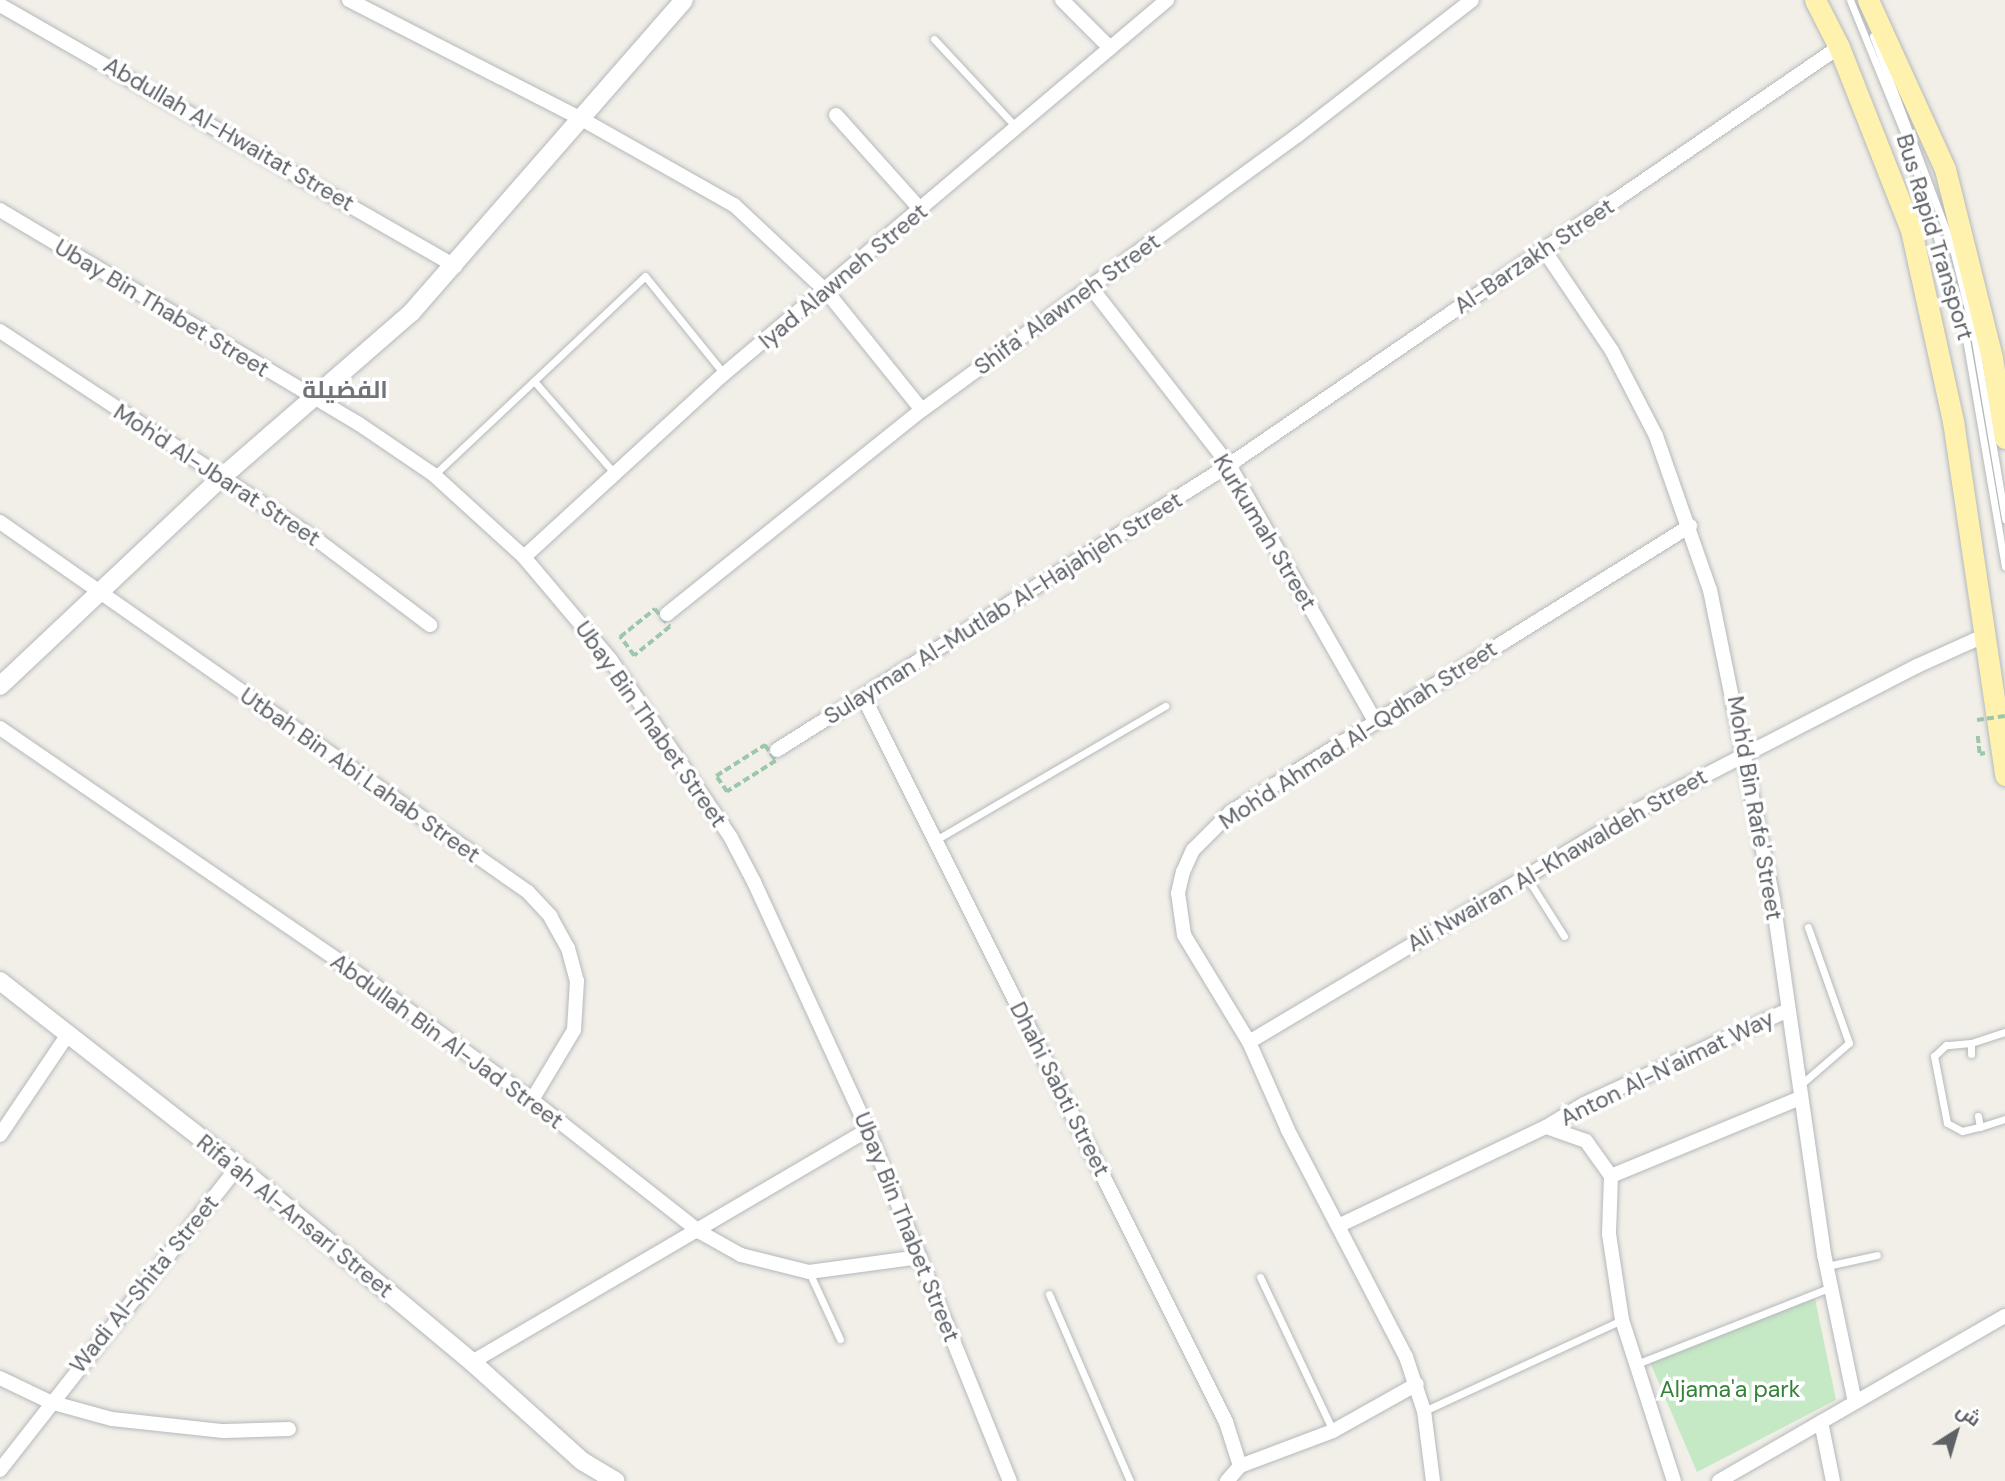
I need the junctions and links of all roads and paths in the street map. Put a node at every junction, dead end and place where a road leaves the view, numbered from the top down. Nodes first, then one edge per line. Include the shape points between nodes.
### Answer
1 (349, 0) edge
2 (684, 0) edge
3 (1062, 0) edge
4 (1167, 0) edge
5 (1472, 0) edge
6 (1815, 0) edge
7 (1850, 0) edge
8 (1858, 0) edge
9 (1868, 0) edge
10 (0, 5) edge
11 (934, 39) dead end
12 (1839, 47) junction
13 (1110, 48) junction
14 (836, 115) dead end
15 (580, 118) junction
16 (1017, 128) junction
17 (0, 209) edge
18 (921, 210) junction
19 (1544, 250) junction
20 (455, 267) junction
21 (1090, 286) junction
22 (827, 292) junction
23 (0, 331) edge
24 (724, 374) junction
25 (534, 381) junction
26 (311, 397) junction
27 (922, 410) junction
28 (2005, 438) edge
29 (1229, 465) junction
30 (615, 474) junction
31 (434, 475) junction
32 (221, 478) junction
33 (2005, 519) edge
34 (0, 522) edge
35 (1690, 526) junction
36 (524, 557) junction
37 (2005, 566) edge
38 (99, 593) junction
39 (651, 613) dead end
40 (667, 614) dead end
41 (430, 625) dead end
42 (666, 630) dead end
43 (1986, 635) junction
44 (0, 686) edge
45 (864, 698) junction
46 (1165, 706) dead end
47 (2005, 716) edge
48 (1977, 720) dead end
49 (1375, 721) junction
50 (0, 728) edge
51 (761, 747) dead end
52 (1746, 755) junction
53 (774, 757) joint
54 (2005, 775) edge
55 (933, 842) junction
56 (1525, 875) junction
57 (1808, 927) dead end
58 (1563, 936) dead end
59 (0, 981) edge
60 (1788, 1010) junction
61 (2005, 1032) edge
62 (68, 1034) junction
63 (1249, 1042) junction
64 (1971, 1043) junction
65 (1971, 1054) dead end
66 (1799, 1092) junction
67 (532, 1100) junction
68 (1978, 1116) dead end
69 (2005, 1119) edge
70 (1546, 1127) junction
71 (1980, 1127) junction
72 (869, 1130) junction
73 (0, 1135) edge
74 (238, 1167) junction
75 (1611, 1176) junction
76 (1338, 1226) junction
77 (700, 1232) junction
78 (1877, 1255) dead end
79 (920, 1257) junction
80 (1827, 1266) junction
81 (809, 1272) junction
82 (1260, 1277) dead end
83 (1831, 1287) junction
84 (1049, 1294) dead end
85 (2005, 1316) edge
86 (1622, 1320) junction
87 (839, 1339) dead end
88 (472, 1362) junction
89 (1633, 1365) junction
90 (0, 1378) edge
91 (1417, 1384) junction
92 (50, 1402) junction
93 (1855, 1402) junction
94 (1424, 1411) junction
95 (1821, 1422) junction
96 (289, 1429) dead end
97 (1333, 1431) junction
98 (582, 1461) junction
99 (1240, 1466) junction
100 (0, 1470) edge
101 (593, 1481) edge
102 (615, 1481) edge
103 (1010, 1481) edge
104 (1130, 1481) edge
105 (1227, 1481) edge
106 (1433, 1481) edge
107 (1674, 1481) edge
108 (1719, 1481) edge
109 (1833, 1481) edge

1 - 15 street
2 - 15 street
3 - 13 street
4 - 13 street, Iyad Alawneh Street
5 - 21 street, Shifa' Alawneh Street via 1298,135
6 - 12 main road
7 - 37 lane, Bus Rapid Transport via 1905,135 1963,321
8 - 33 lane, Bus Rapid Transport via 1953,249 1973,329
9 - 28 main road via 1945,169 1992,358
10 - 20 street, Abdullah Al-Hwaitat Street
11 - 16 lane
12 - 19 street, Al-Barzakh Street
12 - 43 main road via 1911,230 1953,421
13 - 16 street, Iyad Alawneh Street
14 - 18 street
15 - 20 street
15 - 22 street via 734,205
16 - 18 street, Iyad Alawneh Street
17 - 26 street, Ubay Bin Thabet Street
18 - 22 street, Iyad Alawneh Street
19 - 29 street, Al-Barzakh Street
19 - 35 street, Moh'd Bin Rafe' Street via 1617,361 1656,436
20 - 26 street via 381,341
21 - 27 street, Shifa' Alawneh Street
21 - 29 street, Kurkumah Street
22 - 24 street, Iyad Alawneh Street
22 - 27 street
23 - 32 street, Moh'd Al-Jbarat Street
24 - 25 lane via 645,276
24 - 30 street, Iyad Alawneh Street
25 - 30 lane
25 - 31 lane
26 - 31 street, Ubay Bin Thabet Street
26 - 32 street
27 - 40 street, Shifa' Alawneh Street
29 - 45 street, Sulayman Al-Mutlab Al-Hajahjeh Street
29 - 49 street, Kurkumah Street
30 - 36 street, Iyad Alawneh Street
31 - 36 street, Ubay Bin Thabet Street
32 - 38 street
32 - 41 street, Moh'd Al-Jbarat Street via 372,578
34 - 38 street, Utbah Bin Abi Lahab Street
35 - 49 street, Moh'd Ahmad Al-Qdhah Street
35 - 52 street, Moh'd Bin Rafe' Street via 1724,644
36 - 72 street, Ubay Bin Thabet Street via 610,659 731,838
38 - 44 street
38 - 67 street, Utbah Bin Abi Lahab Street via 502,874 550,916 568,948 577,981 577,1010 574,1030
39 - 42 path via 620,637 634,656
43 - 52 street, Ali Nwairan Al-Khawaldeh Street via 1908,670
43 - 54 main road
45 - 53 street, Sulayman Al-Mutlab Al-Hajahjeh Street
45 - 55 street, Dhahi Sabti Street
46 - 55 lane
47 - 48 path, bridge
49 - 63 street, Moh'd Ahmad Al-Qdhah Street via 1231,812 1193,850 1183,872 1179,902 1184,935
50 - 67 street, Abdullah Bin Al-Jad Street
51 - 53 path via 716,776 727,792
52 - 56 street, Ali Nwairan Al-Khawaldeh Street
52 - 60 street, Moh'd Bin Rafe' Street
55 - 99 street, Dhahi Sabti Street via 1226,1422
56 - 58 lane
56 - 63 street, Ali Nwairan Al-Khawaldeh Street
57 - 66 lane via 1849,1043
59 - 62 street, Rifa'ah Al-Ansari Street
60 - 66 street, Moh'd Bin Rafe' Street
60 - 70 street, Anton Al-N'aimat Way via 1584,1104
61 - 64 lane
62 - 73 street
62 - 74 street, Rifa'ah Al-Ansari Street
63 - 76 street, Moh'd Ahmad Al-Qdhah Street
64 - 65 lane
64 - 71 lane via 1946,1045 1934,1056 1947,1123 1962,1132
66 - 75 street
66 - 80 street, Moh'd Bin Rafe' Street
67 - 77 street, Abdullah Bin Al-Jad Street
68 - 71 lane
69 - 71 lane
70 - 75 street via 1586,1141
70 - 76 street, Anton Al-N'aimat Way
72 - 77 street
72 - 79 street, Ubay Bin Thabet Street
74 - 88 street, Rifa'ah Al-Ansari Street
74 - 92 street, Wadi Al-Shita' Street
75 - 86 street via 1609,1234
76 - 91 street, Moh'd Ahmad Al-Qdhah Street
77 - 81 street, Abdullah Bin Al-Jad Street via 741,1255
77 - 88 street
78 - 80 lane
79 - 81 street, Abdullah Bin Al-Jad Street
79 - 103 street, Ubay Bin Thabet Street
80 - 83 street, Moh'd Bin Rafe' Street
81 - 87 lane
82 - 97 lane
83 - 89 lane
83 - 93 street, Moh'd Bin Rafe' Street
84 - 104 lane
85 - 93 street
86 - 89 street
86 - 94 lane
88 - 98 street, Rifa'ah Al-Ansari Street
89 - 107 street
90 - 92 street
91 - 94 street, Moh'd Ahmad Al-Qdhah Street
91 - 97 street
92 - 96 street via 112,1419 167,1427
92 - 100 street, Wadi Al-Shita' Street
93 - 95 street
94 - 106 street, Moh'd Ahmad Al-Qdhah Street
95 - 108 street
95 - 109 street
97 - 99 street
98 - 101 street, Rifa'ah Al-Ansari Street
98 - 102 street, Rifa'ah Al-Ansari Street
99 - 105 street

